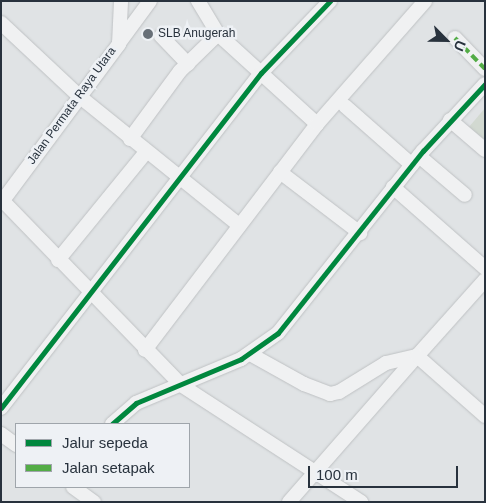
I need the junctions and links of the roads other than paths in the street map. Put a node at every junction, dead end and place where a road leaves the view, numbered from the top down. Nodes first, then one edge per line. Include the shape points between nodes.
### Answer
1 (121, 1) edge
2 (150, 1) edge
3 (330, 1) edge
4 (425, 1) edge
5 (201, 3) edge
6 (1, 22) edge
7 (218, 34) junction
8 (161, 36) dead end
9 (455, 38) dead end
10 (119, 44) junction
11 (188, 64) junction
12 (485, 70) edge
13 (261, 73) junction
14 (485, 84) edge
15 (79, 96) junction
16 (345, 106) dead end
17 (450, 120) junction
18 (317, 124) junction
19 (130, 139) junction
20 (485, 150) edge
21 (146, 152) junction
22 (415, 160) junction
23 (280, 172) junction
24 (179, 178) junction
25 (393, 187) junction
26 (465, 195) dead end
27 (2, 202) edge
28 (239, 225) junction
29 (360, 232) junction
30 (58, 260) junction
31 (485, 268) edge
32 (485, 280) edge
33 (89, 294) junction
34 (145, 350) junction
35 (250, 354) junction
36 (417, 356) junction
37 (181, 385) junction
38 (1, 408) edge
39 (485, 416) edge
40 (113, 423) edge
41 (1, 434) edge
42 (15, 444) edge
43 (314, 471) junction
44 (74, 488) edge
45 (94, 502) edge
46 (289, 502) edge
47 (361, 502) edge

1 - 10 street, Jalan Permata Raya Utara
2 - 10 street
3 - 13 street
4 - 18 street
5 - 7 street
6 - 15 street
7 - 11 street
7 - 13 street
8 - 11 street
9 - 12 street
10 - 15 street, Jalan Permata Raya Utara
11 - 19 street
13 - 18 street
13 - 24 street
14 - 17 street
15 - 19 street
15 - 27 street, Jalan Permata Raya Utara
16 - 22 street
17 - 20 street
17 - 22 street
18 - 23 street
19 - 21 street
21 - 24 street
21 - 30 street
22 - 25 street
22 - 26 street
23 - 28 street
23 - 29 street
24 - 28 street
24 - 33 street
25 - 29 street
25 - 31 street
27 - 30 street
28 - 34 street
29 - 35 street via 296,314
30 - 33 street
32 - 36 street
33 - 34 street
33 - 38 street
34 - 37 street
35 - 36 street via 330,394 386,363
35 - 37 street
36 - 39 street
36 - 43 street
37 - 40 street via 136,403
37 - 43 street
41 - 42 street
43 - 46 street
43 - 47 street
44 - 45 street

